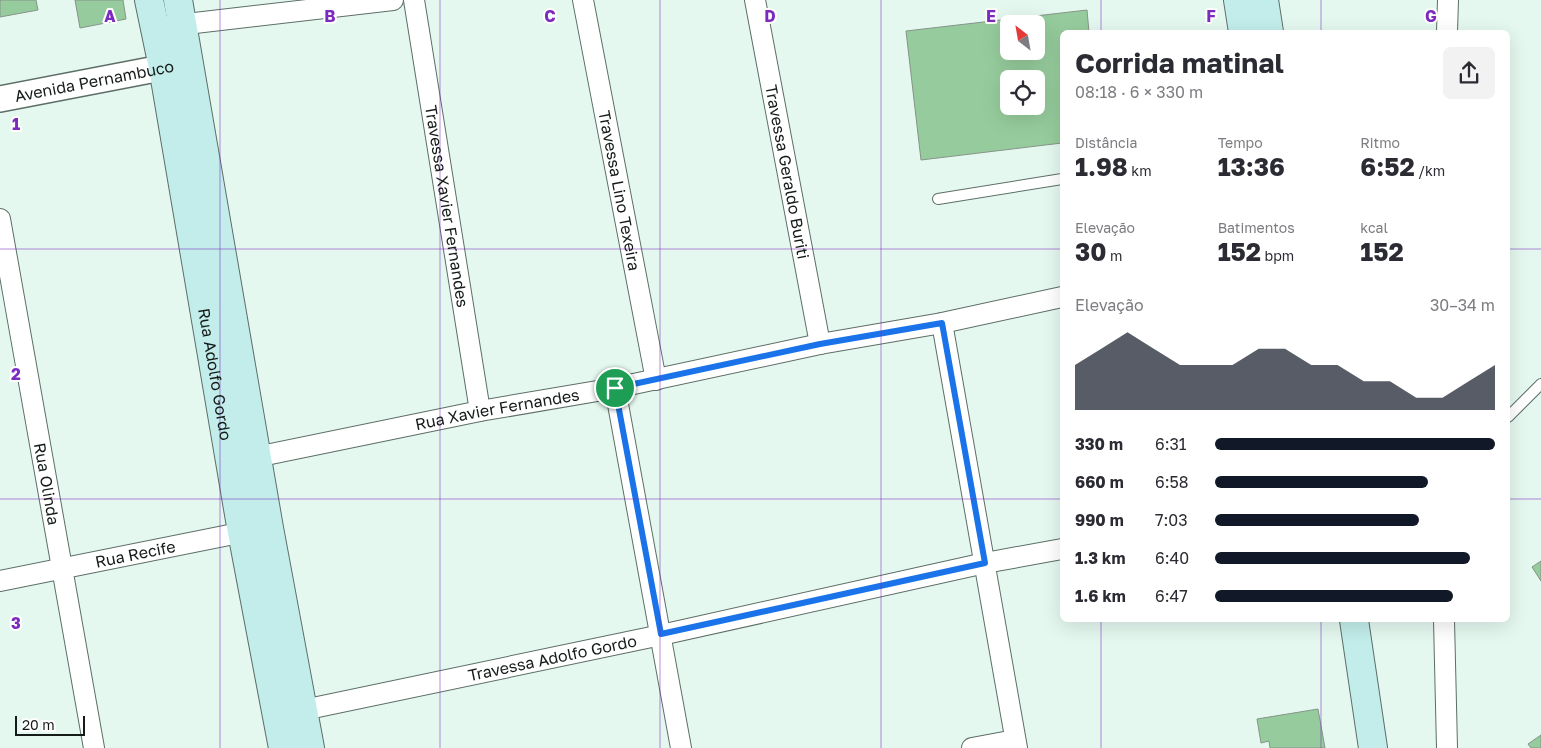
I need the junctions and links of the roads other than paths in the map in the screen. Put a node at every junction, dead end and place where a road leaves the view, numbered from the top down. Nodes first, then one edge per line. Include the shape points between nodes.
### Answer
1 (149, 0) edge
2 (393, 0) edge
3 (414, 0) edge
4 (583, 0) edge
5 (755, 0) edge
6 (1238, 0) edge
7 (1264, 0) edge
8 (1448, 0) edge
9 (180, 12) edge
10 (155, 28) junction
11 (1243, 30) edge
12 (1269, 30) edge
13 (1447, 30) edge
14 (176, 65) junction
15 (0, 99) edge
16 (1060, 179) edge
17 (938, 199) dead end
18 (0, 219) edge
19 (1060, 297) edge
20 (942, 323) junction
21 (820, 344) junction
22 (656, 380) junction
23 (1541, 384) edge
24 (615, 388) junction
25 (480, 411) junction
26 (1510, 415) edge
27 (256, 457) junction
28 (269, 528) junction
29 (242, 532) junction
30 (1060, 549) edge
31 (985, 563) junction
32 (62, 569) junction
33 (0, 581) edge
34 (1354, 622) edge
35 (1444, 622) edge
36 (661, 634) junction
37 (290, 713) junction
38 (1016, 744) edge
39 (94, 748) edge
40 (283, 748) edge
41 (310, 748) edge
42 (681, 748) edge
43 (972, 748) edge
44 (1373, 748) edge
45 (1447, 748) edge

1 - 10 main road, Rua Adolfo Gordo
2 - 9 street
3 - 25 street, Travessa Xavier Fernandes
4 - 22 street, Travessa Lino Texeira
5 - 21 street, Travessa Geraldo Buriti
6 - 11 main road
7 - 12 main road
8 - 13 street
9 - 10 street
9 - 14 main road, Rua Adolfo Gordo
10 - 14 main road, Rua Adolfo Gordo
14 - 15 street, Avenida Pernambuco
14 - 27 main road, Rua Adolfo Gordo
14 - 29 main road, Rua Adolfo Gordo
16 - 17 lane
18 - 32 street, Rua Olinda
19 - 20 street, Rua Xavier Fernandes
20 - 21 street, Rua Xavier Fernandes
20 - 31 street
21 - 22 street, Rua Xavier Fernandes
22 - 24 street, Rua Xavier Fernandes
23 - 26 lane
24 - 25 street, Rua Xavier Fernandes
24 - 36 street
25 - 27 street, Rua Xavier Fernandes
27 - 28 main road, Rua Adolfo Gordo
28 - 29 street, Rua Recife
28 - 37 main road, Rua Adolfo Gordo
29 - 32 street, Rua Recife
29 - 37 main road, Rua Adolfo Gordo
30 - 31 street, Travessa Adolfo Gordo
31 - 36 street, Travessa Adolfo Gordo
31 - 38 street
32 - 33 street, Rua Recife
32 - 39 street, Rua Olinda
34 - 44 main road
35 - 45 street
36 - 37 street, Travessa Adolfo Gordo
36 - 42 street
37 - 40 main road, Rua Adolfo Gordo
37 - 41 main road, Rua Adolfo Gordo
38 - 43 street

